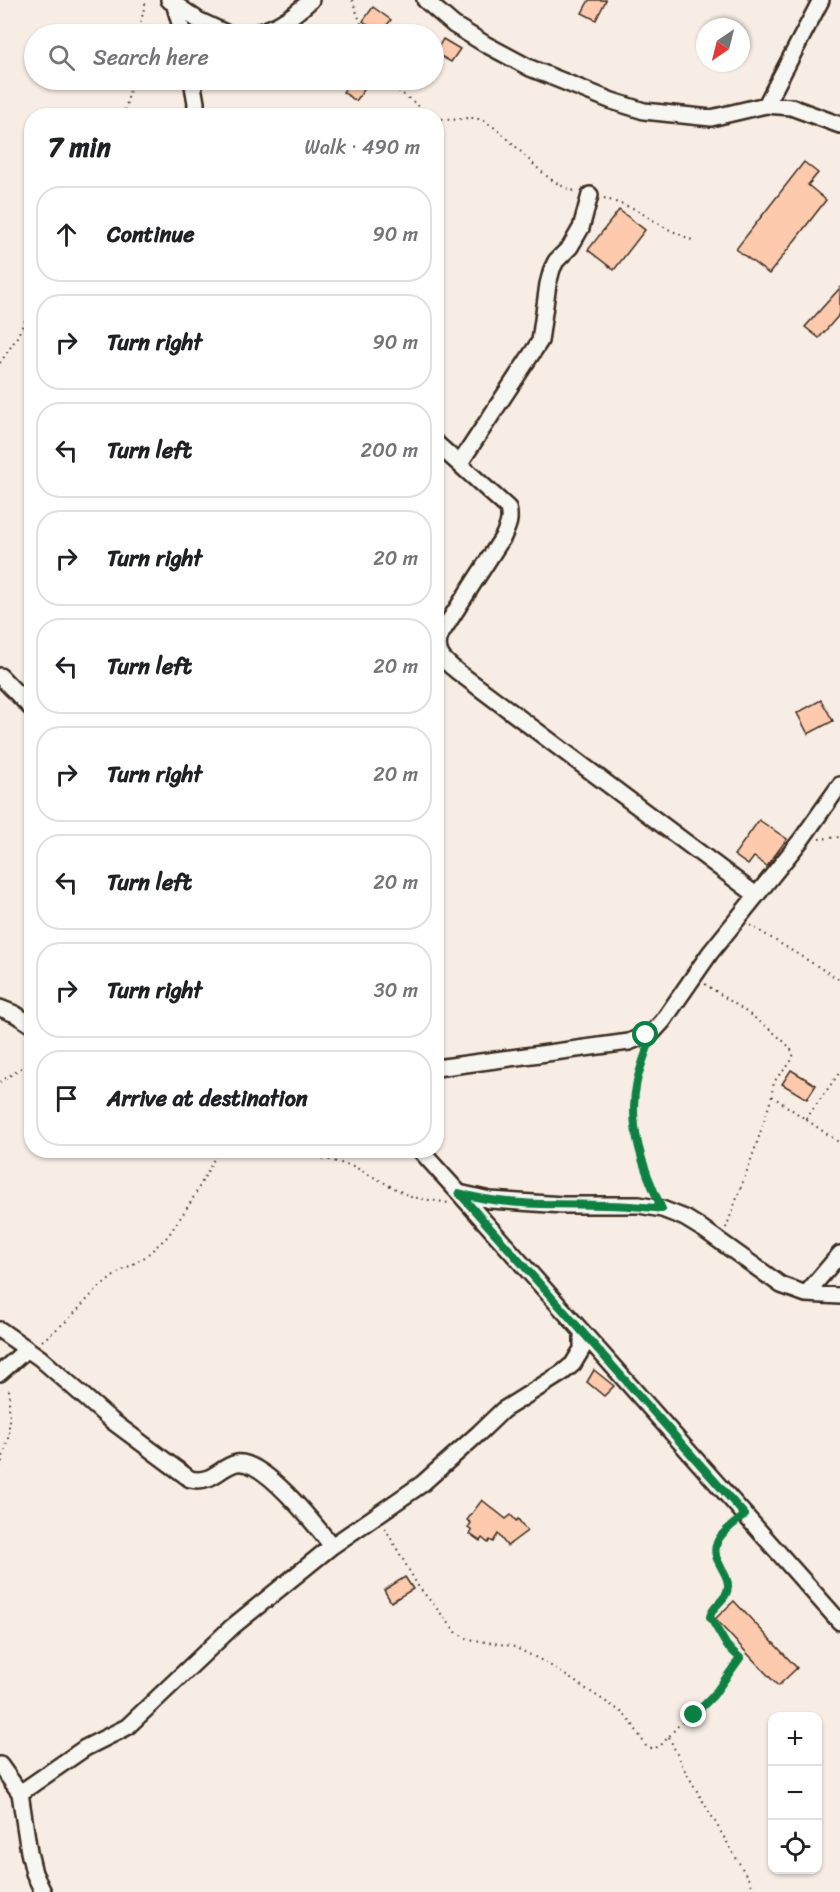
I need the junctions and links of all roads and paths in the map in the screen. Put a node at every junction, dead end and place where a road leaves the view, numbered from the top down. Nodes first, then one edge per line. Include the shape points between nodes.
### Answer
1 (146, 0) edge
2 (311, 0) edge
3 (352, 0) edge
4 (425, 0) edge
5 (820, 0) edge
6 (172, 1) edge
7 (140, 24) edge
8 (180, 24) edge
9 (207, 24) edge
10 (276, 24) edge
11 (361, 24) edge
12 (130, 90) edge
13 (194, 90) edge
14 (397, 90) edge
15 (765, 105) junction
16 (126, 108) edge
17 (196, 108) edge
18 (421, 108) edge
19 (444, 119) edge
20 (840, 125) edge
21 (590, 195) junction
22 (694, 241) dead end
23 (24, 322) edge
24 (0, 363) edge
25 (444, 449) edge
26 (460, 462) junction
27 (444, 629) edge
28 (444, 660) edge
29 (0, 676) edge
30 (24, 701) edge
31 (840, 785) edge
32 (756, 895) junction
33 (738, 918) junction
34 (694, 976) junction
35 (840, 980) edge
36 (0, 1008) edge
37 (24, 1020) edge
38 (653, 1032) junction
39 (24, 1066) edge
40 (444, 1067) edge
41 (840, 1072) edge
42 (0, 1082) edge
43 (772, 1096) junction
44 (806, 1119) junction
45 (840, 1143) edge
46 (215, 1158) edge
47 (320, 1158) edge
48 (427, 1158) edge
49 (459, 1193) junction
50 (470, 1207) junction
51 (662, 1209) junction
52 (721, 1242) junction
53 (840, 1254) edge
54 (806, 1294) junction
55 (840, 1296) edge
56 (0, 1330) edge
57 (582, 1331) junction
58 (28, 1349) junction
59 (5, 1369) edge
60 (0, 1468) edge
61 (378, 1515) junction
62 (745, 1515) junction
63 (332, 1546) junction
64 (840, 1622) edge
65 (669, 1737) junction
66 (0, 1765) edge
67 (20, 1792) junction
68 (43, 1892) edge
69 (756, 1892) edge

1 - 7 path
2 - 10 street
3 - 11 path
4 - 15 street via 454,25 530,68 644,111 711,118
5 - 15 street
6 - 8 street
6 - 9 street
12 - 16 path
13 - 17 street
14 - 18 path
15 - 20 street via 791,107
19 - 21 path via 468,117 485,121 551,178 571,190
21 - 22 path via 612,199
21 - 26 street via 581,228 552,269 540,341
23 - 24 path
25 - 26 street
26 - 27 street via 508,508 510,516 503,537
28 - 32 street
29 - 30 street
31 - 32 street
32 - 33 street
33 - 34 street
33 - 35 path
34 - 38 street
34 - 43 path via 791,1046 793,1058 776,1078
36 - 37 street
38 - 40 street via 629,1042
38 - 51 path via 637,1081 634,1125 649,1182
39 - 42 path
41 - 44 path
43 - 44 path
43 - 52 path
44 - 45 path
46 - 58 path via 168,1236 96,1290 69,1319
47 - 50 path via 352,1166 411,1197
48 - 49 street
49 - 50 street
49 - 51 street via 490,1200
50 - 57 street
51 - 52 street via 685,1218
52 - 54 street via 781,1285
53 - 54 street
54 - 55 street
56 - 58 street
57 - 61 street via 582,1349 567,1368 503,1410 430,1478
57 - 62 street
58 - 59 street
58 - 63 street via 112,1421 190,1479 207,1479 234,1464 253,1466 301,1509
59 - 60 path via 9,1435
61 - 63 street
61 - 65 path via 418,1586 457,1633 468,1639 512,1646 545,1662 623,1713 650,1749 658,1748
62 - 64 street
62 - 65 path via 722,1534 715,1546 714,1554 729,1585 710,1617 727,1646 740,1658 706,1704
63 - 67 street via 232,1627 127,1727 85,1748
65 - 69 path
66 - 67 street
67 - 68 street via 29,1852

